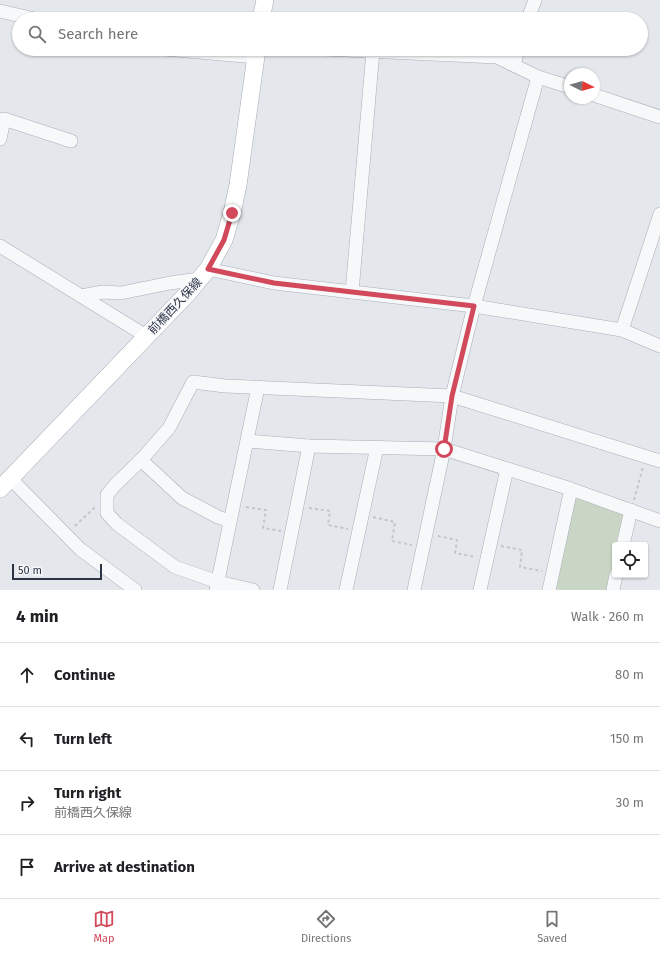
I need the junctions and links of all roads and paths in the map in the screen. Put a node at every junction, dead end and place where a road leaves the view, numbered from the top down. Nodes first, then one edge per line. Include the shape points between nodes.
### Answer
1 (265, 0) edge
2 (535, 0) edge
3 (0, 11) edge
4 (262, 12) edge
5 (531, 12) edge
6 (12, 14) edge
7 (256, 56) edge
8 (373, 56) edge
9 (476, 56) edge
10 (516, 56) edge
11 (514, 65) junction
12 (538, 77) junction
13 (564, 85) edge
14 (600, 97) edge
15 (660, 116) edge
16 (0, 140) edge
17 (71, 141) dead end
18 (660, 214) edge
19 (0, 246) edge
20 (204, 274) junction
21 (352, 292) junction
22 (81, 296) junction
23 (474, 306) junction
24 (622, 330) junction
25 (146, 336) junction
26 (660, 346) edge
27 (258, 387) junction
28 (452, 396) junction
29 (248, 441) junction
30 (309, 446) junction
31 (377, 447) junction
32 (444, 449) junction
33 (646, 457) junction
34 (141, 460) junction
35 (660, 461) edge
36 (507, 469) junction
37 (5, 484) edge
38 (571, 490) junction
39 (107, 495) junction
40 (233, 504) junction
41 (297, 506) junction
42 (631, 510) junction
43 (363, 515) junction
44 (230, 521) junction
45 (660, 521) edge
46 (72, 529) dead end
47 (359, 531) junction
48 (292, 533) junction
49 (426, 533) junction
50 (624, 542) edge
51 (490, 544) junction
52 (423, 547) junction
53 (487, 559) junction
54 (553, 574) junction
55 (615, 578) edge
56 (217, 586) edge
57 (135, 590) edge
58 (253, 590) edge
59 (280, 590) edge
60 (346, 590) edge
61 (414, 590) edge
62 (480, 590) edge
63 (549, 590) edge
64 (613, 590) edge

1 - 4 main road
2 - 5 street
3 - 6 street
7 - 20 main road, 前橋西久保線 via 232,213 224,240
8 - 21 street
9 - 11 street via 497,57
10 - 11 street
11 - 12 street
12 - 13 street
12 - 23 street
14 - 15 street
16 - 17 street via 4,119
18 - 24 street
19 - 22 street
20 - 21 street
20 - 22 street via 121,293 103,292
20 - 25 main road, 前橋西久保線
21 - 23 street
22 - 25 street
23 - 24 street
23 - 28 street
24 - 26 street
25 - 37 main road, 前橋西久保線
27 - 28 street
27 - 29 street
27 - 34 street via 193,382 169,428
28 - 32 street
28 - 33 street
29 - 30 street
29 - 40 street
30 - 31 street
30 - 41 street
31 - 32 street
31 - 43 street
32 - 36 street
32 - 49 street
33 - 35 street
33 - 42 path
34 - 39 street
34 - 44 street via 182,498
36 - 38 street
36 - 51 street
37 - 57 street via 80,548
38 - 42 street
38 - 54 street
39 - 46 path
39 - 56 street via 107,513 117,524 175,568
40 - 44 street
40 - 48 path via 266,510 263,528
41 - 47 path via 330,511 328,525
41 - 48 street
42 - 45 street
42 - 50 street
43 - 47 street
43 - 52 path via 395,522 392,541
44 - 56 street
47 - 60 street
48 - 59 street
49 - 52 street
49 - 53 path via 457,540 455,553
51 - 53 street
51 - 54 path via 522,550 520,566
52 - 61 street
53 - 62 street
54 - 63 street
55 - 64 street
56 - 58 street

